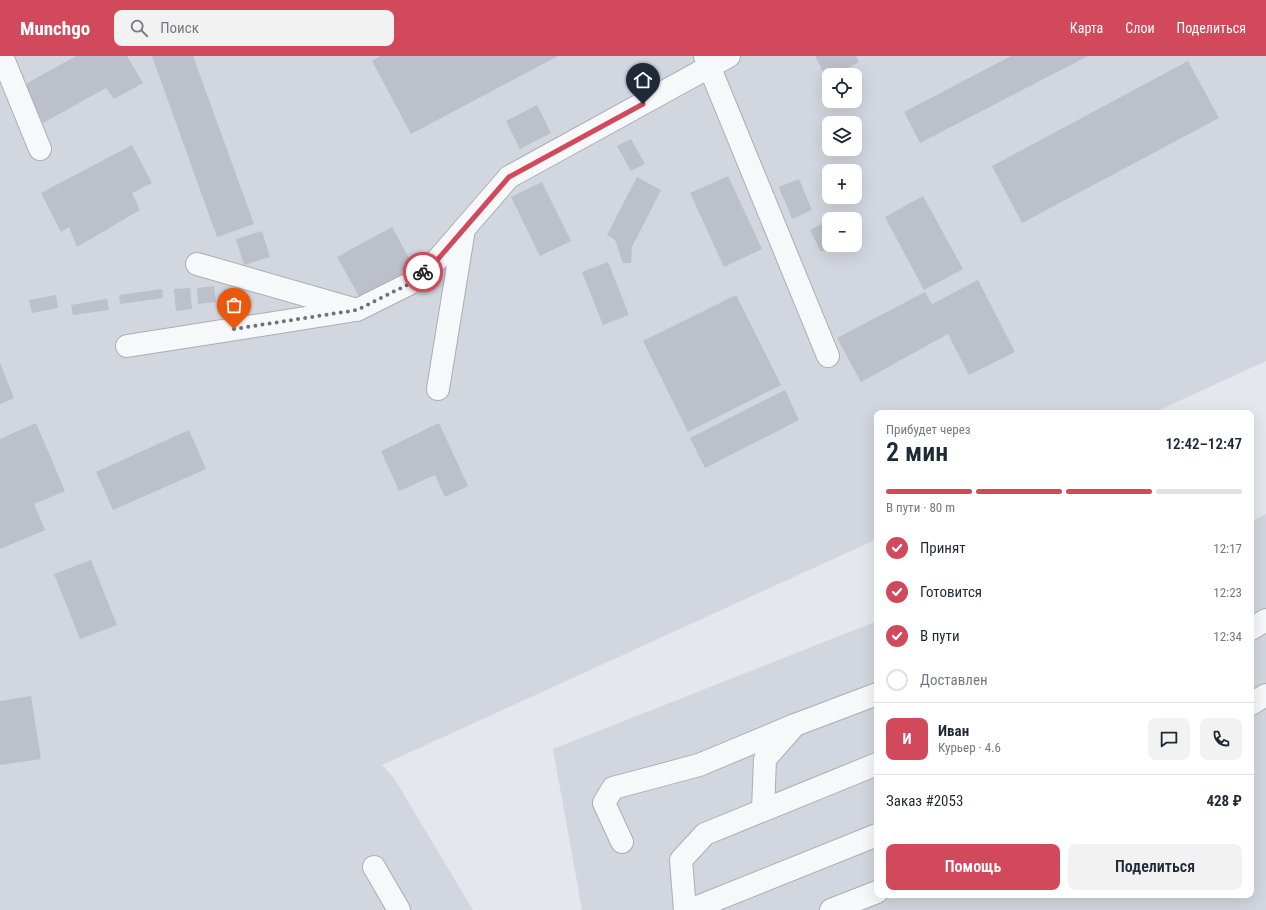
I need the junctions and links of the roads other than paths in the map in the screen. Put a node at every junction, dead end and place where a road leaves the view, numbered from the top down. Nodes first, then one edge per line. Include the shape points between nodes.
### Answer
1 (2, 56) edge
2 (729, 56) edge
3 (707, 62) edge
4 (40, 149) dead end
5 (464, 229) junction
6 (197, 264) dead end
7 (357, 310) junction
8 (127, 346) dead end
9 (828, 356) dead end
10 (438, 389) dead end
11 (1266, 620) edge
12 (1254, 627) edge
13 (874, 695) edge
14 (1266, 696) edge
15 (1254, 702) edge
16 (795, 725) junction
17 (874, 765) edge
18 (763, 810) junction
19 (874, 836) edge
20 (622, 842) dead end
21 (374, 868) dead end
22 (874, 893) edge
23 (399, 910) edge
24 (686, 910) edge
25 (690, 910) edge
26 (831, 910) edge

1 - 4 lane
2 - 3 lane
3 - 5 lane via 509,177
3 - 9 lane
5 - 7 lane via 438,259 409,284
5 - 10 lane
6 - 7 lane
7 - 8 lane
11 - 12 lane
13 - 16 lane
14 - 15 lane
16 - 18 lane via 765,759
16 - 20 lane via 699,765 613,788 604,803
17 - 18 lane
18 - 24 lane via 705,834 681,860
19 - 25 lane
21 - 23 lane
22 - 26 lane

